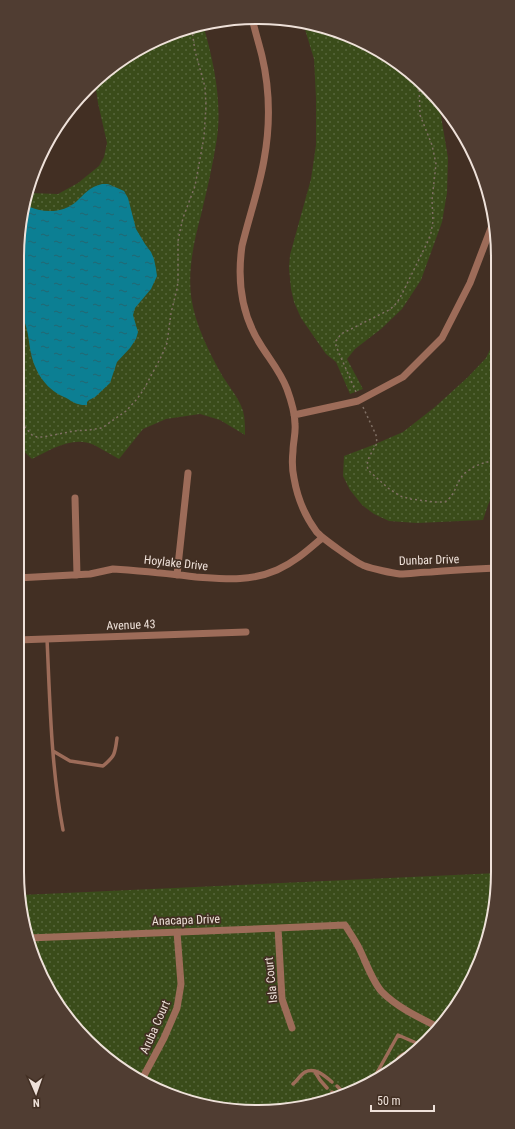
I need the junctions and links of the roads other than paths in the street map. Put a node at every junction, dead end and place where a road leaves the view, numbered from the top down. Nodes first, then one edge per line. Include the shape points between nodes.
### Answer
1 (254, 24) edge
2 (490, 232) edge
3 (294, 415) junction
4 (188, 473) dead end
5 (75, 498) dead end
6 (322, 538) junction
7 (491, 568) edge
8 (77, 575) junction
9 (177, 575) junction
10 (24, 578) edge
11 (246, 632) dead end
12 (47, 639) junction
13 (24, 640) edge
14 (117, 738) dead end
15 (53, 750) junction
16 (63, 830) dead end
17 (278, 928) junction
18 (177, 932) junction
19 (34, 938) edge
20 (433, 1025) edge
21 (292, 1028) dead end
22 (416, 1043) edge
23 (316, 1072) junction
24 (377, 1072) edge
25 (144, 1076) edge
26 (332, 1082) dead end
27 (293, 1084) dead end
28 (337, 1086) dead end
29 (327, 1088) dead end
30 (341, 1090) edge

1 - 3 street via 263,58 268,122 264,159 242,246 240,278 246,315 261,347 279,372
2 - 3 street via 470,283 442,338 403,377 360,400
3 - 6 street via 294,478 306,514
4 - 9 street
5 - 8 street
6 - 7 street, Dunbar Drive via 363,566 400,574
6 - 9 street, Hoylake Drive via 289,564 250,578
8 - 9 street, Hoylake Drive via 113,569
8 - 10 street, Hoylake Drive
11 - 12 street, Avenue 43
12 - 13 street, Avenue 43
12 - 15 lane
14 - 15 lane via 112,758 103,766 70,761
15 - 16 lane
17 - 18 street, Anacapa Drive
17 - 20 street, Anacapa Drive via 345,925 381,991 413,1015
17 - 21 street, Isla Court via 282,999
18 - 19 street, Anacapa Drive
18 - 25 street, Aruba Court via 181,984 177,1008
22 - 24 lane via 398,1035
23 - 26 lane via 322,1073
23 - 27 lane via 307,1071
23 - 29 lane
28 - 30 lane

